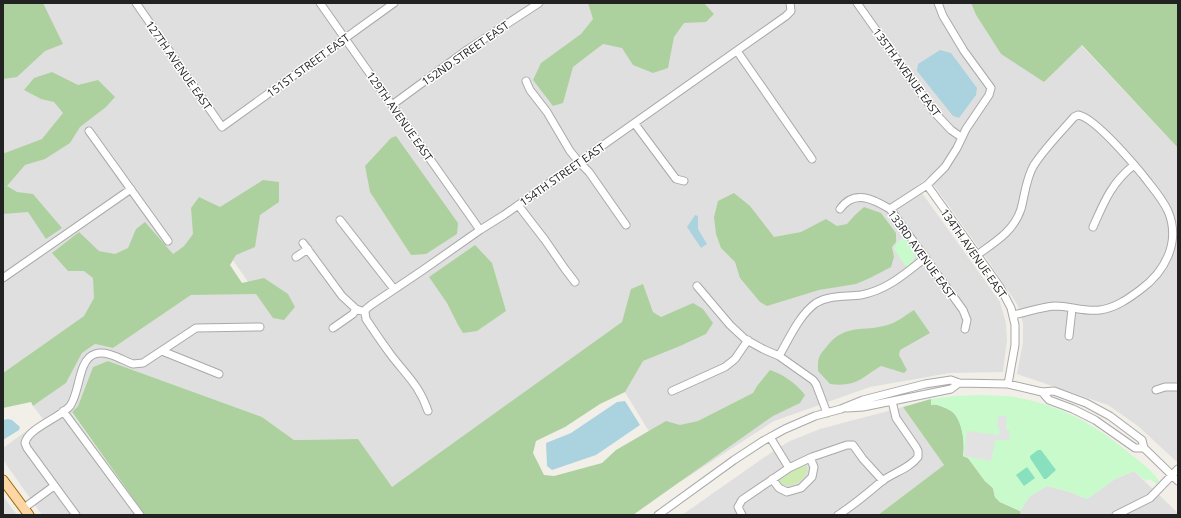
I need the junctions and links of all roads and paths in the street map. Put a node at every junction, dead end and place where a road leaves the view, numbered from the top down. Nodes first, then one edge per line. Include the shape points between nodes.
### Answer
1 (136, 3) edge
2 (320, 3) edge
3 (394, 3) edge
4 (539, 3) edge
5 (790, 3) edge
6 (857, 3) edge
7 (938, 3) edge
8 (344, 38) junction
9 (737, 51) junction
10 (526, 81) dead end
11 (392, 105) junction
12 (635, 124) junction
13 (222, 127) joint
14 (89, 131) dead end
15 (961, 137) junction
16 (812, 159) dead end
17 (579, 162) junction
18 (1134, 165) junction
19 (684, 181) dead end
20 (926, 185) junction
21 (131, 188) junction
22 (518, 205) junction
23 (840, 209) dead end
24 (890, 209) junction
25 (340, 220) dead end
26 (626, 225) dead end
27 (1093, 227) dead end
28 (480, 230) junction
29 (168, 241) dead end
30 (303, 243) dead end
31 (1175, 246) edge
32 (308, 249) junction
33 (977, 255) junction
34 (296, 257) dead end
35 (925, 258) junction
36 (3, 278) edge
37 (575, 282) dead end
38 (697, 286) dead end
39 (394, 290) junction
40 (356, 309) junction
41 (1072, 309) junction
42 (365, 312) junction
43 (1013, 315) junction
44 (260, 327) dead end
45 (332, 328) dead end
46 (965, 329) dead end
47 (1069, 336) dead end
48 (748, 340) junction
49 (162, 351) junction
50 (779, 356) junction
51 (219, 374) dead end
52 (959, 382) junction
53 (1008, 384) junction
54 (1178, 387) edge
55 (1156, 390) dead end
56 (672, 391) dead end
57 (1042, 392) junction
58 (892, 401) junction
59 (841, 408) junction
60 (63, 411) junction
61 (428, 411) dead end
62 (827, 412) junction
63 (770, 437) junction
64 (1144, 448) junction
65 (810, 458) junction
66 (789, 468) junction
67 (1178, 469) edge
68 (1172, 476) junction
69 (772, 479) junction
70 (3, 480) edge
71 (883, 480) junction
72 (1178, 481) edge
73 (54, 486) junction
74 (26, 512) edge
75 (76, 515) edge
76 (140, 515) edge
77 (658, 515) edge
78 (742, 515) edge
79 (838, 515) edge
80 (1116, 515) edge

1 - 13 street, 127TH AVENUE EAST
2 - 8 street, 129TH AVENUE EAST
3 - 8 street, 151ST STREET EAST
4 - 11 street, 152ND STREET EAST via 467,50
5 - 9 street, 154TH STREET EAST via 791,11 786,16
6 - 15 street, 135TH AVENUE EAST via 935,113
7 - 15 street via 964,51 992,88
8 - 11 street, 129TH AVENUE EAST
8 - 13 street, 151ST STREET EAST
9 - 12 street, 154TH STREET EAST
9 - 16 street
10 - 17 street
11 - 28 street, 129TH AVENUE EAST
12 - 17 street, 154TH STREET EAST
12 - 19 street via 676,179
14 - 21 street
15 - 20 street via 949,161
17 - 22 street, 154TH STREET EAST
17 - 26 street via 589,172
18 - 27 street via 1111,189
18 - 31 street via 1168,212
18 - 33 street via 1104,132 1084,117 1074,117 1035,164 1021,208 1011,228
20 - 24 street
20 - 33 street, 134TH AVENUE EAST
21 - 29 street
21 - 36 street
22 - 28 street, 154TH STREET EAST
22 - 37 street
23 - 24 street, 133RD AVENUE EAST via 850,200 866,197
24 - 35 street, 133RD AVENUE EAST
25 - 39 street
28 - 39 street, 154TH STREET EAST
30 - 32 street
31 - 41 street via 1158,275 1118,305 1100,310
32 - 34 street
32 - 40 street via 342,296
33 - 43 street, 134TH AVENUE EAST via 1006,296
35 - 46 street, 133RD AVENUE EAST via 963,310 967,320
35 - 50 street via 885,288 862,294 827,298 816,303 800,320
38 - 48 street via 730,325
39 - 42 street, 154TH STREET EAST
40 - 42 street
40 - 45 street via 354,314
41 - 43 street via 1055,306
41 - 47 street
42 - 61 street via 366,319 419,390
43 - 53 street, 134TH AVENUE EAST via 1015,345
44 - 49 street via 196,328
48 - 50 street
48 - 56 street via 735,359 725,367
49 - 51 street
49 - 60 street via 137,365 106,354 95,353 84,365 71,404
50 - 62 street via 816,384
52 - 53 street
52 - 58 street via 951,389
52 - 59 street via 951,380 925,384
53 - 57 street
54 - 55 street
57 - 64 street via 1049,400 1101,423 1135,448
57 - 64 street via 1054,391 1086,403 1110,416 1142,440
58 - 59 street via 863,407
58 - 71 street via 896,418 919,455 913,462
59 - 62 street
60 - 73 street via 30,434 25,445
60 - 76 street
62 - 63 street
63 - 66 street
63 - 77 street
64 - 68 street
65 - 66 street
65 - 69 street via 814,467 812,477 801,488 787,492 779,488
65 - 71 street via 853,444
66 - 69 street
67 - 68 street
68 - 72 street
68 - 80 street via 1150,498
69 - 78 street via 742,500 738,506
70 - 74 main road
71 - 79 street via 862,499
73 - 74 street
73 - 75 street

